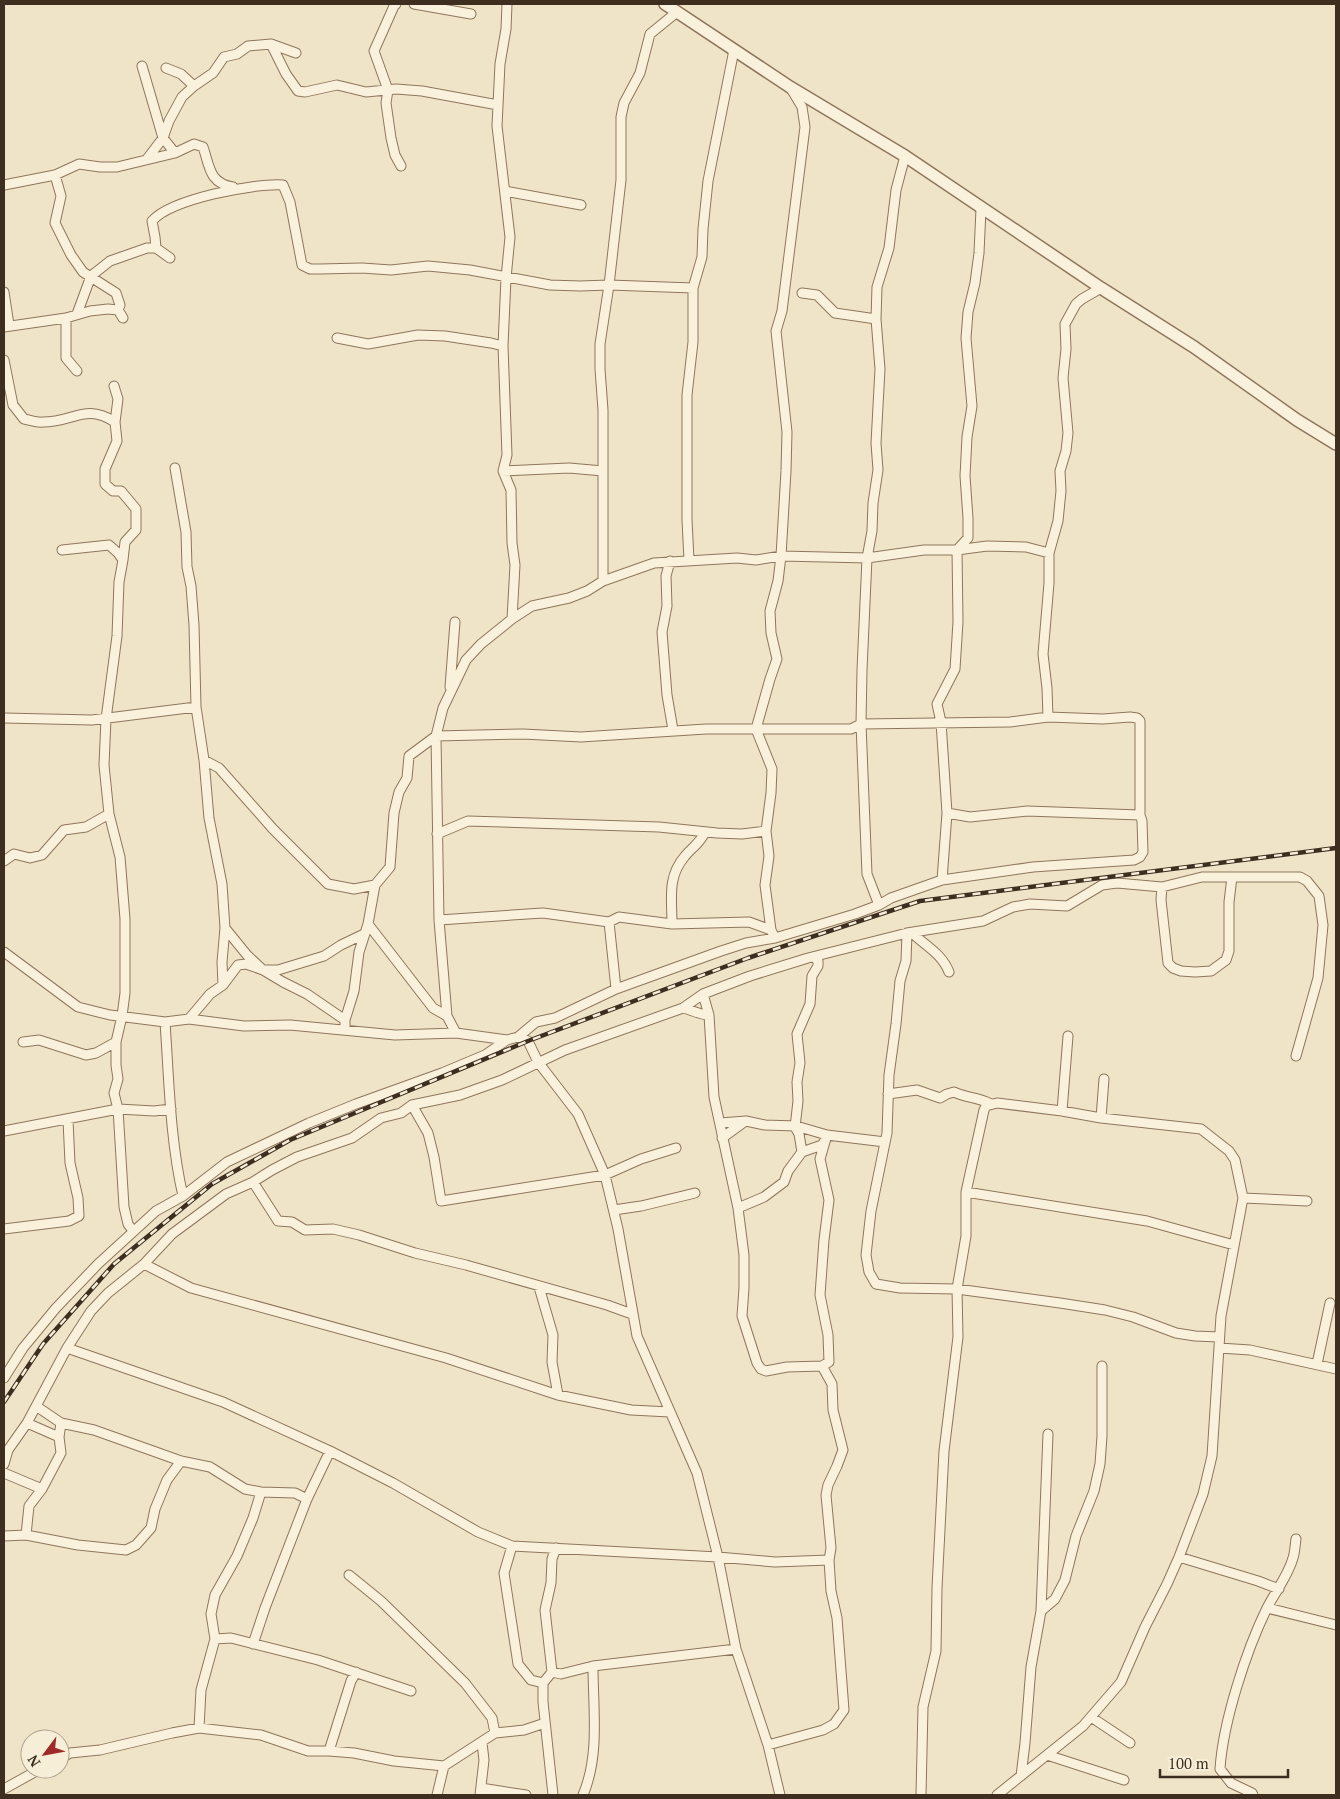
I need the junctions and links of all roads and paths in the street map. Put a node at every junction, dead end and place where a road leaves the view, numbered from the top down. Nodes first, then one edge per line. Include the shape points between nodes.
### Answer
1 (396, 4) edge
2 (414, 4) edge
3 (507, 4) edge
4 (665, 4) edge
5 (677, 12) junction
6 (471, 14) dead end
7 (271, 44) junction
8 (734, 50) junction
9 (296, 53) dead end
10 (142, 66) dead end
11 (166, 68) dead end
12 (194, 86) junction
13 (790, 87) junction
14 (388, 90) junction
15 (498, 105) junction
16 (164, 138) junction
17 (175, 154) junction
18 (905, 156) junction
19 (147, 159) junction
20 (401, 166) dead end
21 (54, 175) junction
22 (4, 185) edge
23 (244, 188) junction
24 (505, 191) junction
25 (582, 205) dead end
26 (981, 209) junction
27 (156, 248) junction
28 (170, 258) dead end
29 (91, 276) junction
30 (506, 278) junction
31 (609, 285) junction
32 (693, 288) junction
33 (1100, 288) junction
34 (4, 292) edge
35 (802, 293) dead end
36 (77, 314) junction
37 (66, 318) junction
38 (876, 319) junction
39 (6, 326) edge
40 (336, 338) dead end
41 (503, 346) junction
42 (4, 360) edge
43 (77, 371) dead end
44 (114, 386) dead end
45 (114, 422) junction
46 (1336, 444) edge
47 (175, 468) dead end
48 (504, 472) junction
49 (603, 472) junction
50 (62, 550) dead end
51 (957, 550) junction
52 (1049, 553) junction
53 (781, 556) junction
54 (867, 558) junction
55 (123, 560) junction
56 (689, 560) junction
57 (670, 561) junction
58 (602, 581) junction
59 (512, 619) junction
60 (455, 622) dead end
61 (450, 695) junction
62 (196, 707) junction
63 (1048, 717) junction
64 (4, 718) edge
65 (106, 719) junction
66 (941, 722) junction
67 (861, 724) junction
68 (756, 729) junction
69 (672, 730) junction
70 (436, 736) junction
71 (204, 760) junction
72 (946, 813) junction
73 (109, 814) junction
74 (1140, 815) junction
75 (705, 832) junction
76 (766, 832) junction
77 (437, 834) junction
78 (4, 861) edge
79 (1232, 877) junction
80 (942, 880) junction
81 (375, 885) junction
82 (1162, 887) junction
83 (878, 906) junction
84 (439, 920) junction
85 (609, 922) junction
86 (368, 924) junction
87 (672, 924) junction
88 (225, 928) junction
89 (909, 933) junction
90 (364, 934) junction
91 (773, 934) junction
92 (4, 952) edge
93 (814, 957) junction
94 (263, 970) junction
95 (949, 972) dead end
96 (224, 985) junction
97 (616, 990) junction
98 (704, 994) junction
99 (683, 1008) junction
100 (709, 1015) junction
101 (122, 1016) junction
102 (447, 1016) junction
103 (189, 1018) junction
104 (345, 1020) junction
105 (165, 1022) junction
106 (345, 1030) junction
107 (456, 1033) junction
108 (1068, 1036) dead end
109 (518, 1037) junction
110 (507, 1040) junction
111 (22, 1042) dead end
112 (116, 1042) junction
113 (1296, 1056) dead end
114 (538, 1062) junction
115 (1104, 1078) dead end
116 (888, 1094) junction
117 (991, 1104) junction
118 (412, 1105) junction
119 (118, 1109) junction
120 (171, 1109) junction
121 (1062, 1111) junction
122 (1101, 1118) junction
123 (68, 1120) junction
124 (746, 1121) junction
125 (720, 1123) junction
126 (795, 1126) junction
127 (4, 1131) edge
128 (827, 1134) junction
129 (722, 1138) junction
130 (885, 1142) junction
131 (676, 1148) dead end
132 (802, 1152) junction
133 (606, 1175) junction
134 (253, 1182) junction
135 (966, 1192) junction
136 (695, 1193) dead end
137 (183, 1196) junction
138 (1243, 1198) junction
139 (1308, 1201) dead end
140 (738, 1208) junction
141 (614, 1210) junction
142 (4, 1229) edge
143 (133, 1231) junction
144 (1234, 1245) junction
145 (144, 1264) junction
146 (540, 1286) junction
147 (957, 1289) junction
148 (1330, 1303) dead end
149 (632, 1314) junction
150 (1219, 1337) junction
151 (67, 1348) junction
152 (1219, 1348) junction
153 (1317, 1364) junction
154 (822, 1366) junction
155 (1102, 1366) dead end
156 (1336, 1369) edge
157 (4, 1378) edge
158 (558, 1395) junction
159 (36, 1406) junction
160 (670, 1412) junction
161 (27, 1423) junction
162 (61, 1423) junction
163 (1048, 1434) dead end
164 (59, 1437) junction
165 (330, 1451) junction
166 (181, 1461) junction
167 (4, 1464) edge
168 (4, 1473) edge
169 (42, 1489) junction
170 (261, 1492) junction
171 (307, 1499) junction
172 (26, 1534) junction
173 (4, 1536) edge
174 (1296, 1539) dead end
175 (512, 1546) junction
176 (556, 1548) junction
177 (718, 1556) junction
178 (1179, 1558) junction
179 (829, 1560) junction
180 (349, 1575) dead end
181 (1279, 1588) junction
182 (1267, 1608) junction
183 (1041, 1611) junction
184 (1336, 1625) edge
185 (214, 1639) junction
186 (253, 1644) junction
187 (736, 1649) junction
188 (593, 1666) junction
189 (356, 1672) junction
190 (552, 1672) junction
191 (543, 1683) junction
192 (411, 1691) dead end
193 (1091, 1717) junction
194 (545, 1724) junction
195 (199, 1728) junction
196 (495, 1733) junction
197 (1130, 1742) dead end
198 (482, 1743) junction
199 (768, 1745) junction
200 (329, 1751) junction
201 (70, 1753) edge
202 (1047, 1754) junction
203 (444, 1766) junction
204 (1021, 1776) junction
205 (22, 1779) edge
206 (1124, 1780) dead end
207 (4, 1789) edge
208 (480, 1792) edge
209 (437, 1795) edge
210 (526, 1795) edge
211 (553, 1795) edge
212 (583, 1795) edge
213 (780, 1795) edge
214 (921, 1795) edge
215 (997, 1795) edge
216 (1253, 1795) edge

1 - 14 street via 374,51
2 - 6 street
3 - 15 street
4 - 5 street
5 - 8 street
5 - 31 street via 650,34 640,73 624,103 620,140 621,180
7 - 9 street
7 - 12 street via 248,46 237,54 224,57 213,74
7 - 14 street via 298,90 305,92 338,85 366,92
8 - 13 street
8 - 32 street via 708,181 702,258
10 - 16 street
11 - 12 street via 181,74
12 - 16 street via 182,97
13 - 18 street
13 - 53 street via 802,107 805,127 786,285 776,331 787,432
14 - 15 street via 422,91
14 - 20 street via 386,103 391,138
15 - 24 street via 497,126
16 - 17 street
16 - 19 street
17 - 19 street
17 - 23 street via 194,144 202,147 212,177 222,185
18 - 26 street
18 - 38 street via 896,190 889,248 876,287
19 - 21 street via 117,167 79,164
21 - 22 street
21 - 29 street via 61,196 55,223 71,255 83,272
23 - 27 street via 219,192 157,215 152,221
23 - 30 street via 269,184 283,186 290,202 302,265 310,269 391,270 428,266
24 - 25 street
24 - 30 street via 510,237
26 - 33 street
26 - 51 street via 979,253 966,338 972,406 965,476 968,538
27 - 28 street
27 - 29 street via 110,261
29 - 36 street
29 - 36 street via 116,293 120,314 108,309
30 - 31 street via 550,285
30 - 41 street
31 - 32 street
31 - 49 street via 600,344
32 - 56 street via 693,342 687,395
33 - 46 street via 1194,347
33 - 52 street via 1076,304 1065,324 1063,378 1068,434 1060,471 1058,521
34 - 39 street
35 - 38 street via 817,295 834,314
36 - 37 street
37 - 39 street
37 - 43 street via 66,358
38 - 54 street via 880,369 876,443 878,470
40 - 41 street via 368,344 418,335
41 - 48 street via 507,455
42 - 45 street via 13,405 24,418 41,423 92,412 103,414
44 - 45 street via 118,399
45 - 55 street via 117,441 106,469 105,484 121,492 136,509 136,530 125,542
47 - 62 street via 186,532 194,625
48 - 49 street via 569,468
48 - 59 street via 511,490 515,565
49 - 58 street
50 - 55 street via 109,545
51 - 52 street via 1026,546
51 - 54 street via 924,550
51 - 66 street via 955,669 937,704
52 - 63 street via 1043,654
53 - 54 street
53 - 56 street via 756,560
53 - 68 street via 770,610 777,660
54 - 67 street
55 - 65 street
56 - 57 street
57 - 58 street via 654,563
57 - 69 street via 662,632
58 - 59 street via 569,598 532,606
59 - 61 street via 480,644 466,660
60 - 61 street
61 - 70 street
62 - 65 street
62 - 71 street
63 - 66 street via 1010,722
63 - 74 street via 1130,717 1140,721
64 - 65 street
65 - 73 street via 104,765
66 - 67 street
66 - 72 street
67 - 68 street via 851,729
67 - 83 street via 867,874
68 - 69 street
68 - 76 street via 772,769
69 - 70 street via 581,738 523,734
70 - 77 street
70 - 81 street via 409,756 407,778 399,792 394,813 390,867
71 - 81 street via 219,768 328,884 354,889
71 - 88 street
72 - 74 street via 970,817 1027,811
72 - 80 street
73 - 78 street via 86,827 64,830 42,855 30,858 14,854
73 - 101 street via 120,857 125,919
74 - 80 street via 1143,852 1134,860 1033,867
75 - 76 street
75 - 77 street via 659,827 468,821
75 - 87 street via 673,876
76 - 91 street via 769,856 765,885
77 - 84 street
79 - 82 street via 1202,876
79 - 82 street via 1229,951 1226,960 1211,971 1181,971 1168,963
79 - 113 street via 1300,877 1319,896 1323,925 1318,978
80 - 83 street via 891,898
81 - 86 street
82 - 89 street via 1102,885 1068,906 1022,905 983,921
83 - 91 street
84 - 85 street via 543,912
84 - 102 street
85 - 87 street via 619,917
85 - 97 street
86 - 90 street
86 - 102 street via 433,1008
87 - 91 street via 749,922
88 - 94 street
88 - 96 street
89 - 93 street
89 - 95 street via 935,951
89 - 116 street via 900,981
90 - 94 street via 324,956 278,970
90 - 104 street via 354,991
91 - 97 street via 764,940 720,950
92 - 101 street via 78,1007
93 - 98 street
93 - 126 street via 818,966 812,976 810,1004 797,1034 800,1063
94 - 96 street via 246,964 238,965
94 - 104 street
96 - 103 street via 210,994
97 - 109 street via 555,1018 536,1022
98 - 99 street
98 - 100 street
99 - 100 street
99 - 114 street
100 - 125 street via 714,1097
101 - 105 street
101 - 112 street
102 - 107 street
103 - 105 street
103 - 106 street via 244,1026 290,1024
104 - 106 street
105 - 120 street
106 - 107 street via 395,1035
107 - 110 street
108 - 121 street
109 - 110 street
109 - 114 street via 528,1041
110 - 137 street via 485,1055 356,1104 259,1146 227,1162
111 - 112 street via 39,1040 86,1055
112 - 119 street via 118,1079 114,1093
114 - 118 street via 509,1077 460,1095
114 - 133 street via 578,1114
115 - 122 street
116 - 117 street via 917,1090 940,1098 954,1092 981,1098
116 - 130 street
117 - 121 street
117 - 135 street via 984,1110
118 - 133 street via 428,1133 441,1201
118 - 134 street via 401,1113 381,1118 352,1138 297,1157
119 - 120 street
119 - 123 street
119 - 143 street via 124,1207
120 - 137 street
121 - 122 street
122 - 138 street via 1201,1129 1236,1160
123 - 127 street
123 - 142 street via 70,1163 80,1216 70,1221
124 - 125 street
124 - 126 street
124 - 129 street
125 - 129 street
126 - 128 street
126 - 132 street
128 - 130 street
128 - 132 street via 822,1146
128 - 154 street via 820,1159 829,1200 820,1294 828,1335 828,1362
129 - 140 street
130 - 147 street via 871,1211 866,1255 869,1272 876,1284 900,1288
131 - 133 street
132 - 140 street via 788,1170 784,1182
133 - 141 street
134 - 145 street via 226,1194 172,1234
134 - 146 street via 278,1221 292,1222 305,1230 333,1229 359,1235
135 - 144 street via 1147,1221
135 - 147 street via 966,1236
136 - 141 street
137 - 143 street via 156,1211
138 - 139 street
138 - 144 street
140 - 154 street via 744,1255 742,1316 757,1363 761,1370 766,1371
141 - 149 street
143 - 157 street via 56,1308 23,1348
144 - 150 street
145 - 151 street via 91,1311
145 - 158 street via 191,1288 446,1358
146 - 149 street
146 - 158 street via 553,1335 552,1362
147 - 150 street via 1105,1310 1176,1333
147 - 214 street via 958,1338 944,1451 936,1651 923,1707
148 - 153 street
149 - 160 street via 637,1336
150 - 152 street
151 - 159 street
151 - 165 street via 223,1402
152 - 153 street via 1250,1350
152 - 178 street via 1212,1456 1203,1494
153 - 156 street
154 - 179 street via 832,1384 833,1410 842,1450 826,1495 831,1548
155 - 183 street via 1102,1436 1094,1491 1076,1536 1065,1580 1055,1599
158 - 160 street via 631,1410
159 - 161 street
159 - 162 street
160 - 177 street via 697,1473
161 - 164 street
161 - 167 street via 8,1450
162 - 164 street
162 - 166 street via 94,1430
163 - 183 street
164 - 169 street via 62,1453
165 - 171 street
165 - 175 street via 478,1532
166 - 170 street via 210,1467 245,1489
166 - 172 street via 167,1480 155,1509 152,1528 136,1545 126,1550 78,1545
168 - 169 street
169 - 172 street via 29,1506
170 - 171 street via 295,1493
170 - 185 street via 237,1556 215,1595 211,1614
171 - 186 street
172 - 173 street
174 - 181 street via 1294,1557
175 - 176 street
175 - 191 street via 504,1573 518,1664 531,1680
176 - 177 street
176 - 190 street via 546,1610
177 - 179 street via 775,1562
177 - 187 street
178 - 181 street
178 - 193 street via 1121,1682
179 - 199 street via 831,1590 838,1618 844,1710 834,1724 823,1730
180 - 196 street via 465,1683 492,1718
181 - 182 street
182 - 184 street
182 - 216 street via 1234,1696 1220,1769 1231,1783
183 - 204 street via 1031,1667
185 - 186 street via 231,1638
185 - 195 street via 201,1690
186 - 189 street
187 - 188 street
187 - 199 street
188 - 190 street via 571,1673
188 - 212 street via 594,1749 590,1777
189 - 192 street
189 - 200 street
190 - 191 street
191 - 194 street
193 - 197 street
193 - 202 street
194 - 196 street
194 - 211 street
195 - 200 street via 261,1735 308,1751
195 - 201 street via 100,1750
196 - 198 street
198 - 203 street
198 - 208 street via 484,1760
199 - 213 street
200 - 203 street via 394,1762
202 - 204 street
202 - 206 street
203 - 209 street
204 - 215 street
205 - 207 street
208 - 210 street

